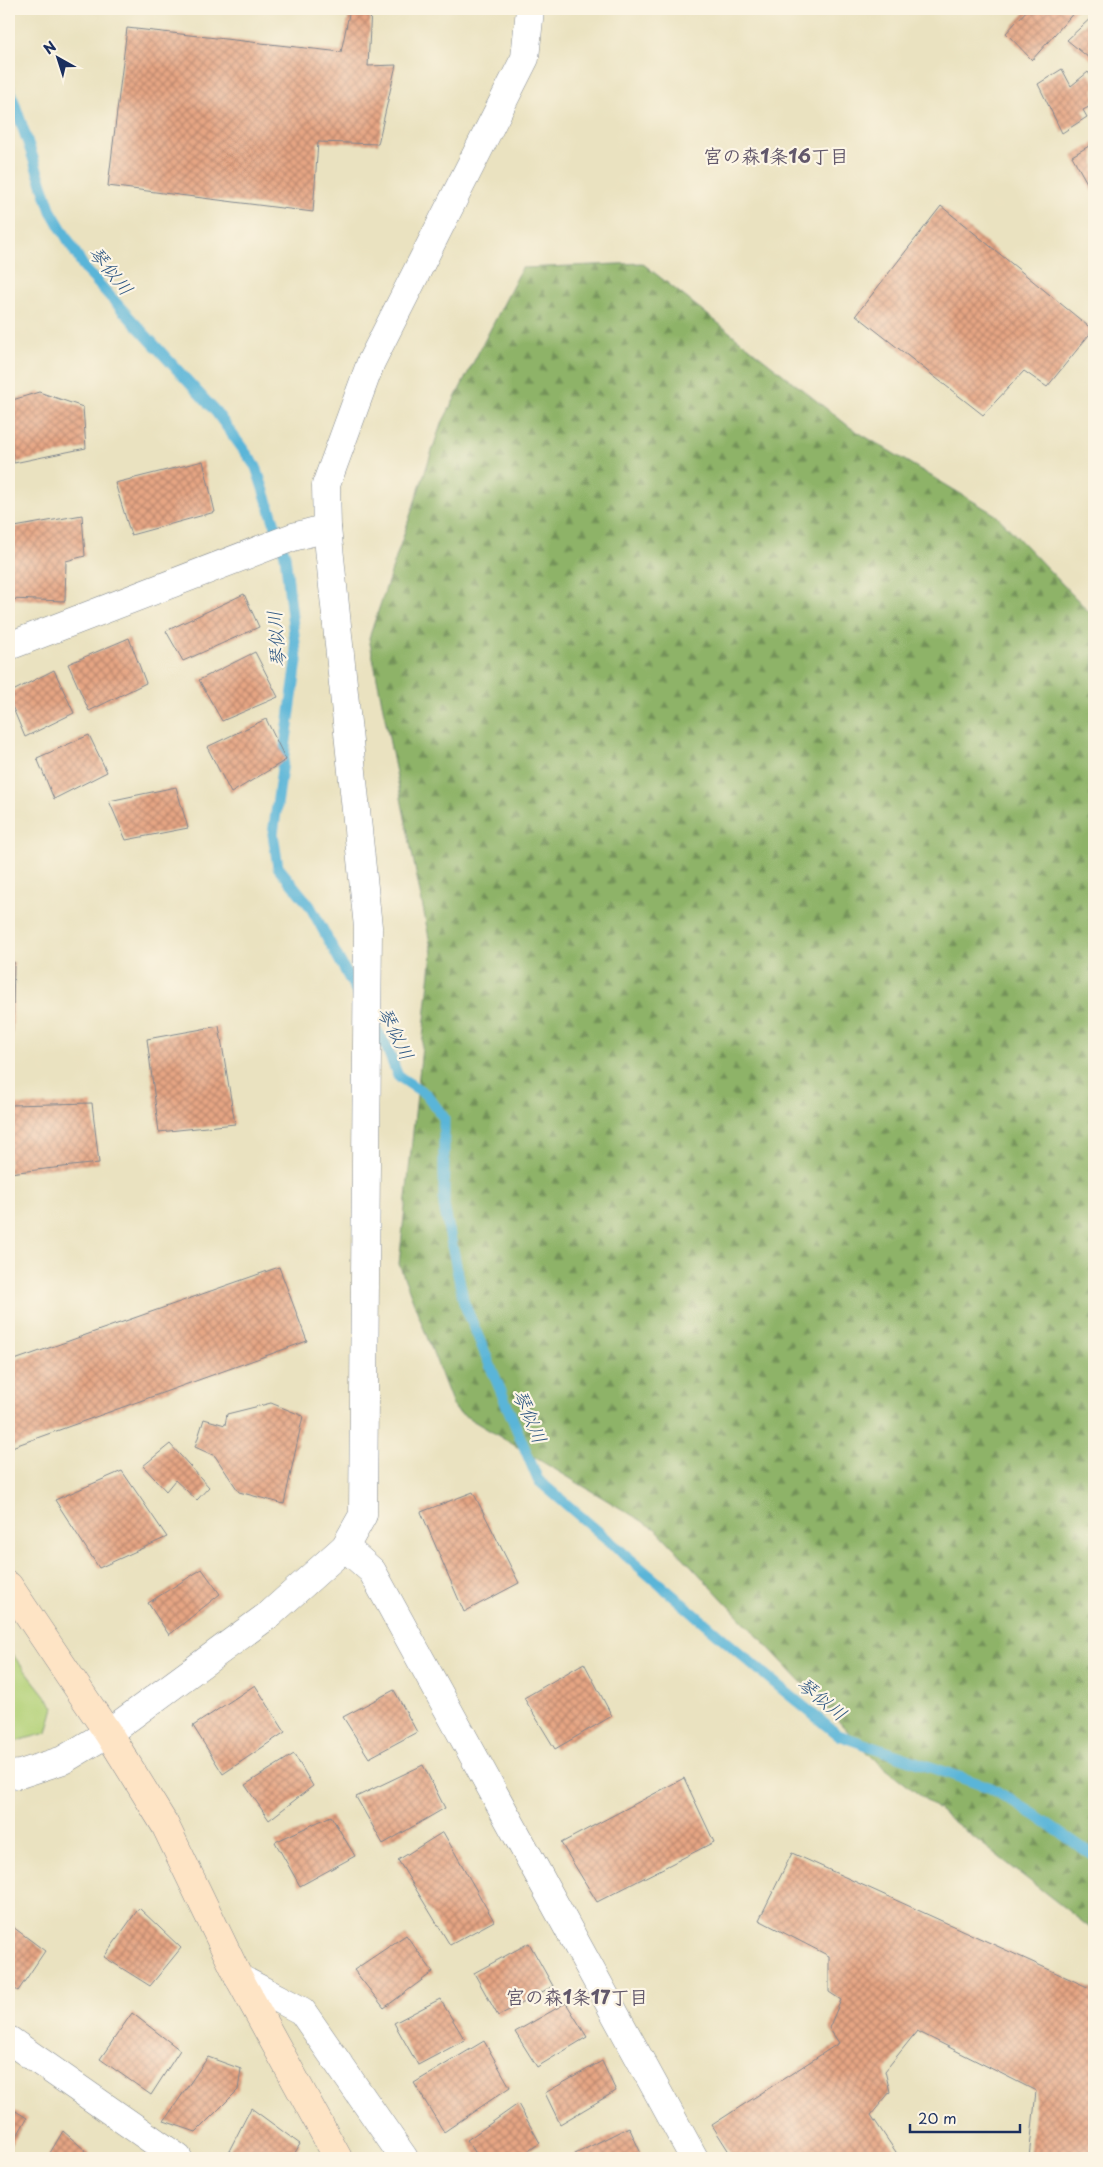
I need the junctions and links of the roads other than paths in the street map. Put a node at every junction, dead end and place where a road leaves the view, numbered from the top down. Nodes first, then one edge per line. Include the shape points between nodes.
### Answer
1 (530, 9) edge
2 (327, 528) junction
3 (9, 646) edge
4 (345, 1547) junction
5 (9, 1586) edge
6 (108, 1733) junction
7 (9, 1775) edge
8 (239, 1978) junction
9 (9, 2040) edge
10 (178, 2158) edge
11 (338, 2158) edge
12 (404, 2158) edge
13 (694, 2158) edge

1 - 2 street via 525,58 371,362 326,485
2 - 3 street via 293,537
2 - 4 street via 368,927 363,1515
4 - 6 street via 270,1614
4 - 13 street via 372,1571
5 - 6 street
6 - 7 street via 63,1760
6 - 8 street via 165,1825
8 - 11 street
8 - 12 street via 302,2011
9 - 10 street

